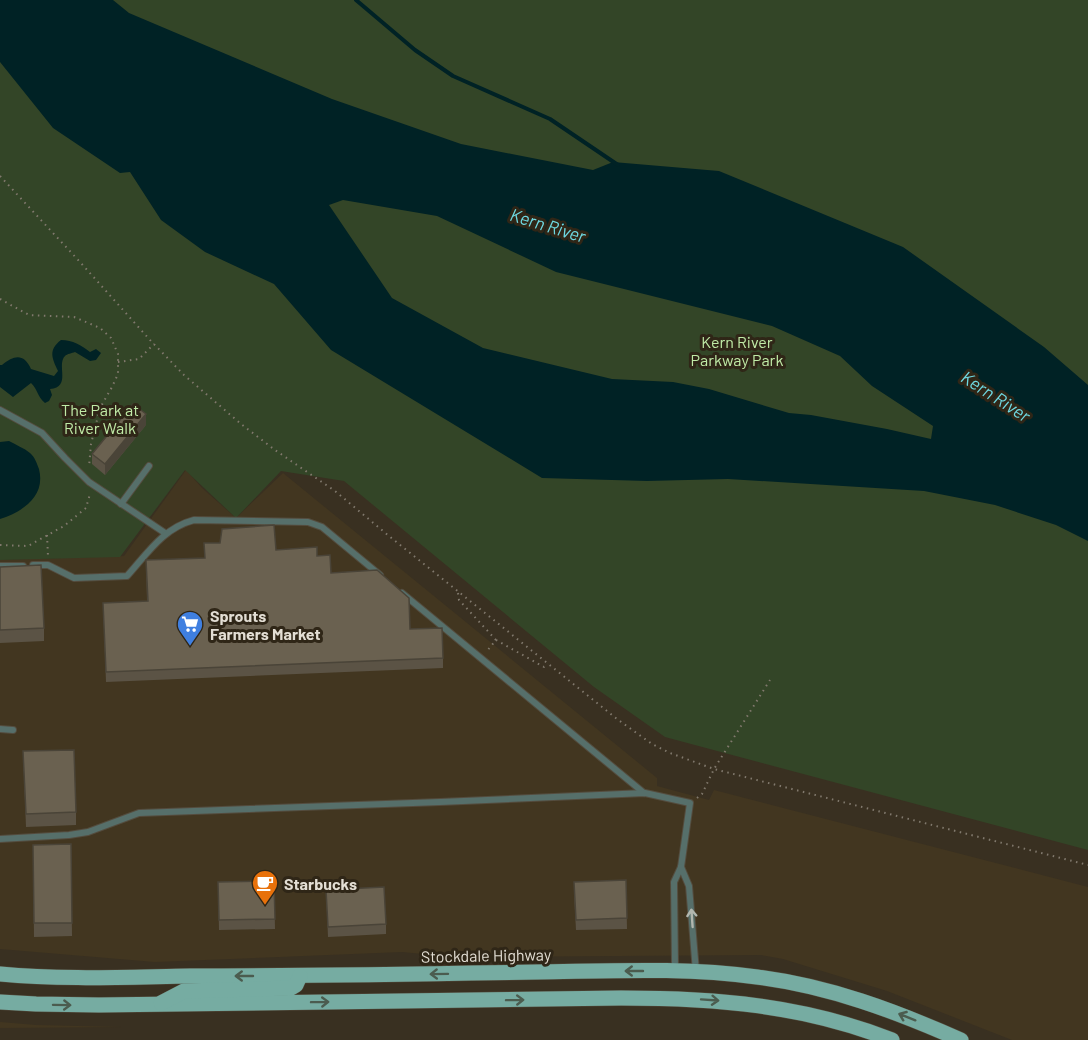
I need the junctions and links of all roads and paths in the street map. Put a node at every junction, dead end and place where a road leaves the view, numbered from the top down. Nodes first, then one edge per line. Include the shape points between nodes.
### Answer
1 (0, 176) edge
2 (0, 299) edge
3 (154, 344) junction
4 (118, 362) junction
5 (0, 410) edge
6 (149, 466) dead end
7 (89, 482) junction
8 (121, 504) junction
9 (165, 534) junction
10 (47, 535) junction
11 (0, 545) edge
12 (48, 565) junction
13 (0, 566) edge
14 (384, 578) edge
15 (393, 585) edge
16 (458, 592) junction
17 (496, 640) junction
18 (482, 658) junction
19 (549, 664) junction
20 (770, 680) dead end
21 (0, 729) edge
22 (13, 730) dead end
23 (714, 769) junction
24 (645, 793) junction
25 (690, 803) junction
26 (0, 839) edge
27 (1088, 865) edge
28 (681, 867) junction
29 (675, 971) junction
30 (696, 972) junction
31 (0, 974) edge
32 (300, 976) junction
33 (0, 1002) edge
34 (158, 1004) junction
35 (892, 1040) edge
36 (961, 1040) edge

1 - 3 path
2 - 4 path via 29,315 74,317 100,328 111,338
3 - 4 path via 139,359
3 - 16 path via 241,424 335,491
4 - 7 path via 118,374 100,408 91,444
5 - 7 lane via 42,432
6 - 8 lane
7 - 8 lane
7 - 10 path via 86,508
8 - 9 lane
9 - 12 lane via 127,576 74,578
9 - 14 lane via 194,520 308,522 322,527
10 - 11 path via 28,546
10 - 12 path
12 - 13 lane
15 - 18 lane
16 - 17 path via 459,600
16 - 19 path
17 - 18 path
17 - 19 path via 544,667
18 - 24 lane
19 - 23 path via 652,744
20 - 23 path
21 - 22 lane
23 - 25 path via 702,794
23 - 27 path
24 - 25 lane
24 - 26 lane via 139,813 88,832
25 - 28 lane
28 - 29 lane via 674,882
30 -> 28 lane via 689,886
29 - 30 main road, Stockdale Highway
29 -> 32 main road, Stockdale Highway
36 -> 30 main road, Stockdale Highway via 839,994 757,977
32 -> 31 main road, Stockdale Highway via 96,978
32 - 34 main road via 291,988 184,991
33 -> 34 main road
34 -> 35 main road via 694,999 805,1013

